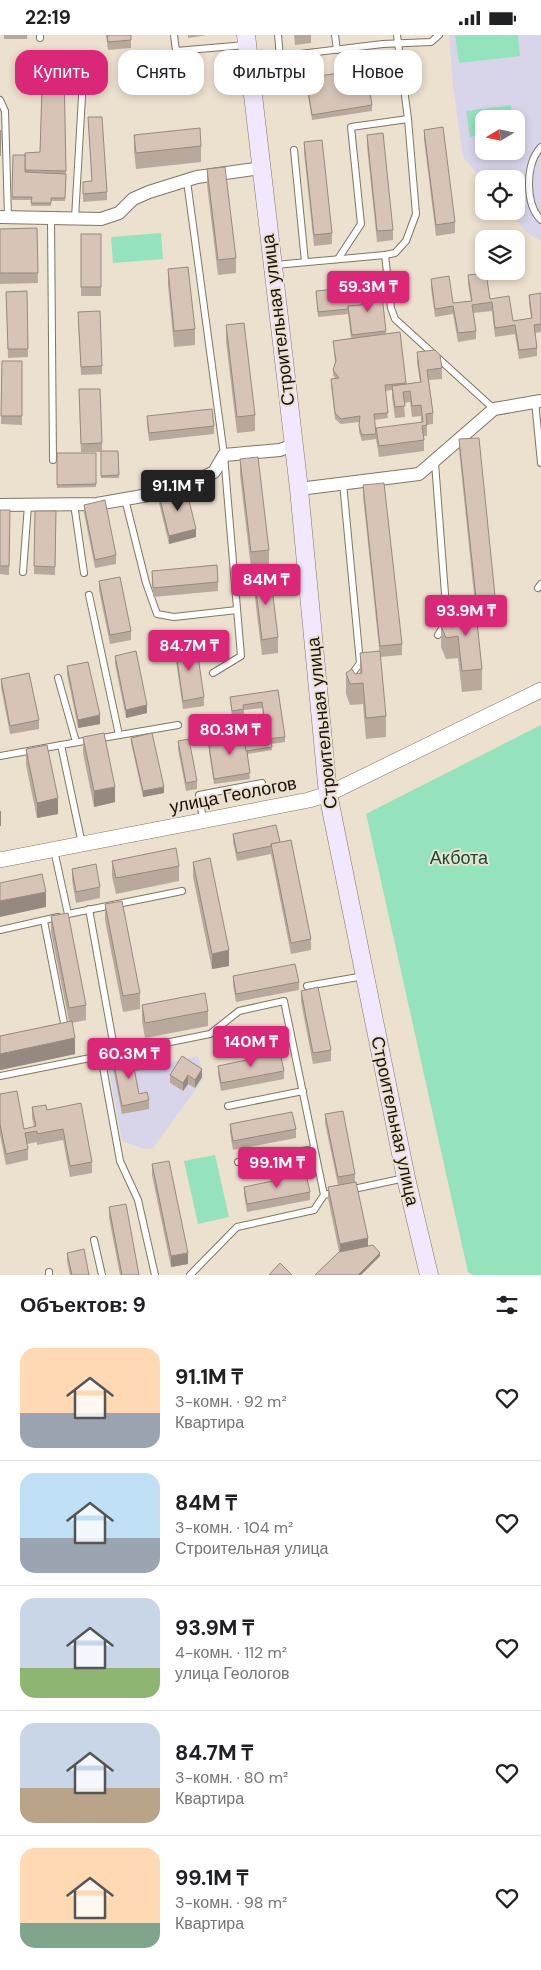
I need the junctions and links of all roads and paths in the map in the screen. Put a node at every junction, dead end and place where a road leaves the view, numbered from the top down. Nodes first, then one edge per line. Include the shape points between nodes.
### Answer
1 (174, 35) edge
2 (278, 35) edge
3 (335, 35) edge
4 (397, 35) edge
5 (439, 35) edge
6 (398, 45) junction
7 (248, 47) edge
8 (279, 50) edge
9 (337, 50) joint
10 (82, 95) edge
11 (0, 100) edge
12 (408, 119) junction
13 (541, 147) edge
14 (294, 150) dead end
15 (261, 168) junction
16 (187, 181) junction
17 (4, 217) edge
18 (52, 218) junction
19 (75, 218) junction
20 (541, 220) edge
21 (385, 255) junction
22 (338, 259) junction
23 (305, 262) junction
24 (271, 265) junction
25 (538, 401) edge
26 (494, 409) junction
27 (293, 445) junction
28 (224, 455) junction
29 (53, 460) dead end
30 (434, 463) junction
31 (541, 463) edge
32 (343, 483) junction
33 (298, 489) junction
34 (125, 499) junction
35 (74, 504) junction
36 (0, 505) edge
37 (28, 505) junction
38 (23, 572) dead end
39 (84, 573) dead end
40 (89, 595) dead end
41 (237, 610) junction
42 (438, 635) dead end
43 (212, 673) dead end
44 (352, 674) edge
45 (58, 678) dead end
46 (541, 690) edge
47 (178, 725) dead end
48 (119, 735) junction
49 (76, 742) junction
50 (61, 745) junction
51 (0, 757) edge
52 (262, 783) dead end
53 (328, 794) junction
54 (202, 820) junction
55 (82, 844) junction
56 (54, 849) junction
57 (0, 860) edge
58 (182, 891) dead end
59 (89, 909) junction
60 (68, 914) junction
61 (44, 921) junction
62 (0, 930) edge
63 (365, 976) junction
64 (307, 986) dead end
65 (64, 1023) edge
66 (115, 1053) junction
67 (101, 1057) junction
68 (0, 1076) edge
69 (302, 1091) junction
70 (228, 1106) dead end
71 (314, 1149) junction
72 (238, 1162) dead end
73 (406, 1178) junction
74 (324, 1195) junction
75 (94, 1240) dead end
76 (425, 1254) junction
77 (102, 1275) edge
78 (155, 1275) edge
79 (190, 1275) edge
80 (421, 1275) edge
81 (429, 1275) edge

1 - 7 lane via 176,51
2 - 8 lane
3 - 9 lane
4 - 6 lane
5 - 6 lane via 431,42
6 - 9 lane
6 - 12 lane
7 - 15 main road, Строительная улица
10 - 19 lane
11 - 17 lane via 5,111
12 - 21 lane via 416,214 406,241 396,253
12 - 22 lane via 351,127 361,224
13 - 20 lane via 530,170 531,201
14 - 23 lane
15 - 16 street
15 - 24 main road, Строительная улица
16 - 19 street via 133,199 118,213 101,219
16 - 28 lane
17 - 18 street
18 - 19 street
18 - 29 lane
21 - 22 lane
21 - 26 lane via 395,319
22 - 23 lane
23 - 24 lane
24 - 27 main road, Строительная улица
25 - 26 street
25 - 31 lane
26 - 30 street
27 - 28 street via 280,450
27 - 33 main road, Строительная улица
28 - 34 street via 214,472 196,481
28 - 41 lane
30 - 32 street via 419,474
30 - 42 lane via 447,620
32 - 33 street
32 - 44 lane via 360,663
33 - 53 main road, Строительная улица
34 - 35 street
34 - 41 lane via 156,614 174,617
35 - 37 street
35 - 39 lane
36 - 37 street
37 - 38 lane
40 - 48 lane
41 - 43 lane via 241,655
45 - 49 lane
46 - 53 street, улица Геологов
47 - 48 lane
48 - 49 lane
49 - 50 lane
50 - 51 lane
50 - 55 lane
52 - 54 lane via 199,795
53 - 54 street, улица Геологов
53 - 63 main road, Строительная улица
54 - 55 street, улица Геологов
55 - 56 street, улица Геологов
56 - 57 street, улица Геологов
56 - 60 lane
58 - 59 lane
59 - 60 lane
59 - 66 lane
60 - 61 lane
61 - 62 lane
61 - 65 lane
63 - 64 lane
63 - 73 main road, Строительная улица
66 - 67 lane
66 - 69 lane via 210,1034 239,1011 284,1001
67 - 68 lane
67 - 78 lane via 120,1161 138,1200
69 - 70 lane
69 - 71 lane
71 - 72 lane
71 - 74 lane
73 - 74 lane
73 - 76 main road, Строительная улица
74 - 79 lane via 314,1210 237,1227
75 - 77 lane
76 - 80 main road, Строительная улица
76 - 81 main road, Строительная улица

